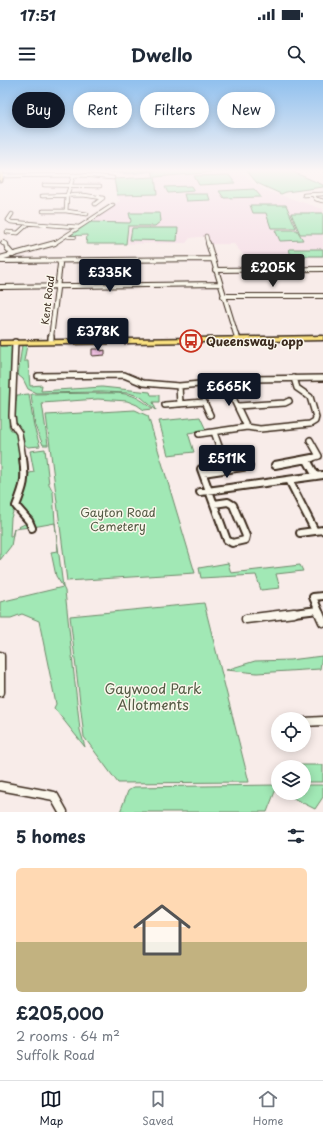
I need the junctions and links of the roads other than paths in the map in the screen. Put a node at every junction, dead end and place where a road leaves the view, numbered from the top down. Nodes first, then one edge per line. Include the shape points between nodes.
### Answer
1 (66, 204) edge
2 (113, 205) dead end
3 (42, 211) dead end
4 (66, 211) junction
5 (12, 214) dead end
6 (87, 214) dead end
7 (29, 223) junction
8 (78, 227) junction
9 (7, 232) dead end
10 (206, 236) dead end
11 (68, 237) dead end
12 (75, 237) dead end
13 (6, 243) dead end
14 (13, 255) junction
15 (213, 259) junction
16 (0, 261) edge
17 (59, 262) junction
18 (323, 269) edge
19 (215, 270) junction
20 (220, 284) junction
21 (58, 286) junction
22 (0, 287) edge
23 (223, 296) junction
24 (323, 296) edge
25 (323, 338) edge
26 (237, 339) junction
27 (51, 341) junction
28 (16, 342) junction
29 (0, 343) edge
30 (38, 376) dead end
31 (294, 378) junction
32 (323, 378) edge
33 (230, 382) junction
34 (179, 386) junction
35 (289, 401) dead end
36 (180, 404) junction
37 (165, 405) dead end
38 (238, 406) junction
39 (210, 415) dead end
40 (248, 427) junction
41 (214, 432) junction
42 (199, 434) dead end
43 (310, 440) dead end
44 (219, 446) dead end
45 (234, 449) dead end
46 (307, 460) junction
47 (276, 465) dead end
48 (249, 466) dead end
49 (242, 467) junction
50 (323, 475) edge
51 (316, 476) junction
52 (289, 480) junction
53 (210, 491) junction
54 (200, 492) dead end
55 (214, 504) junction
56 (32, 528) dead end
57 (323, 530) edge
58 (314, 531) junction
59 (300, 533) dead end
60 (323, 596) edge
61 (318, 610) junction
62 (246, 618) dead end
63 (323, 622) edge
64 (0, 656) edge
65 (0, 692) edge
66 (323, 721) edge
67 (311, 722) edge
68 (0, 786) edge
69 (63, 812) edge

1 - 4 street
2 - 8 street
3 - 4 street
4 - 6 street
5 - 7 street via 8,221
7 - 8 street
7 - 9 street via 20,233
8 - 14 street via 52,244
10 - 15 street
11 - 12 street
13 - 14 street
14 - 16 street
15 - 17 street
15 - 19 street
16 - 17 street
17 - 21 street, Kent Road
18 - 19 street
19 - 20 street
20 - 21 street
20 - 23 street
21 - 22 street
21 - 27 street, Kent Road
23 - 24 street
23 - 26 street
25 - 26 main road
26 - 27 main road
27 - 28 main road
28 - 29 main road
28 - 56 street via 12,416 13,424 19,433 25,479 16,506 30,521
30 - 34 street via 124,376 143,383
31 - 32 street
31 - 33 street
31 - 40 street via 297,388 310,397 316,417 314,422 260,429
33 - 34 street
33 - 38 street
34 - 36 street
35 - 38 street
36 - 37 street
36 - 39 street via 204,402
38 - 40 street
40 - 41 street
41 - 42 street
41 - 44 street
43 - 46 street via 311,446 319,456
45 - 49 street
46 - 47 street
46 - 51 street
48 - 49 street
49 - 53 street via 202,471
50 - 51 street
51 - 52 street
52 - 53 street
52 - 58 street
53 - 54 street
53 - 55 street
55 - 55 street via 227,540 232,543 245,540 246,536 233,505 228,502
57 - 58 street
58 - 59 street
60 - 61 street via 312,597
61 - 62 street
61 - 63 street
64 - 65 street
66 - 67 street
68 - 69 street via 54,796

